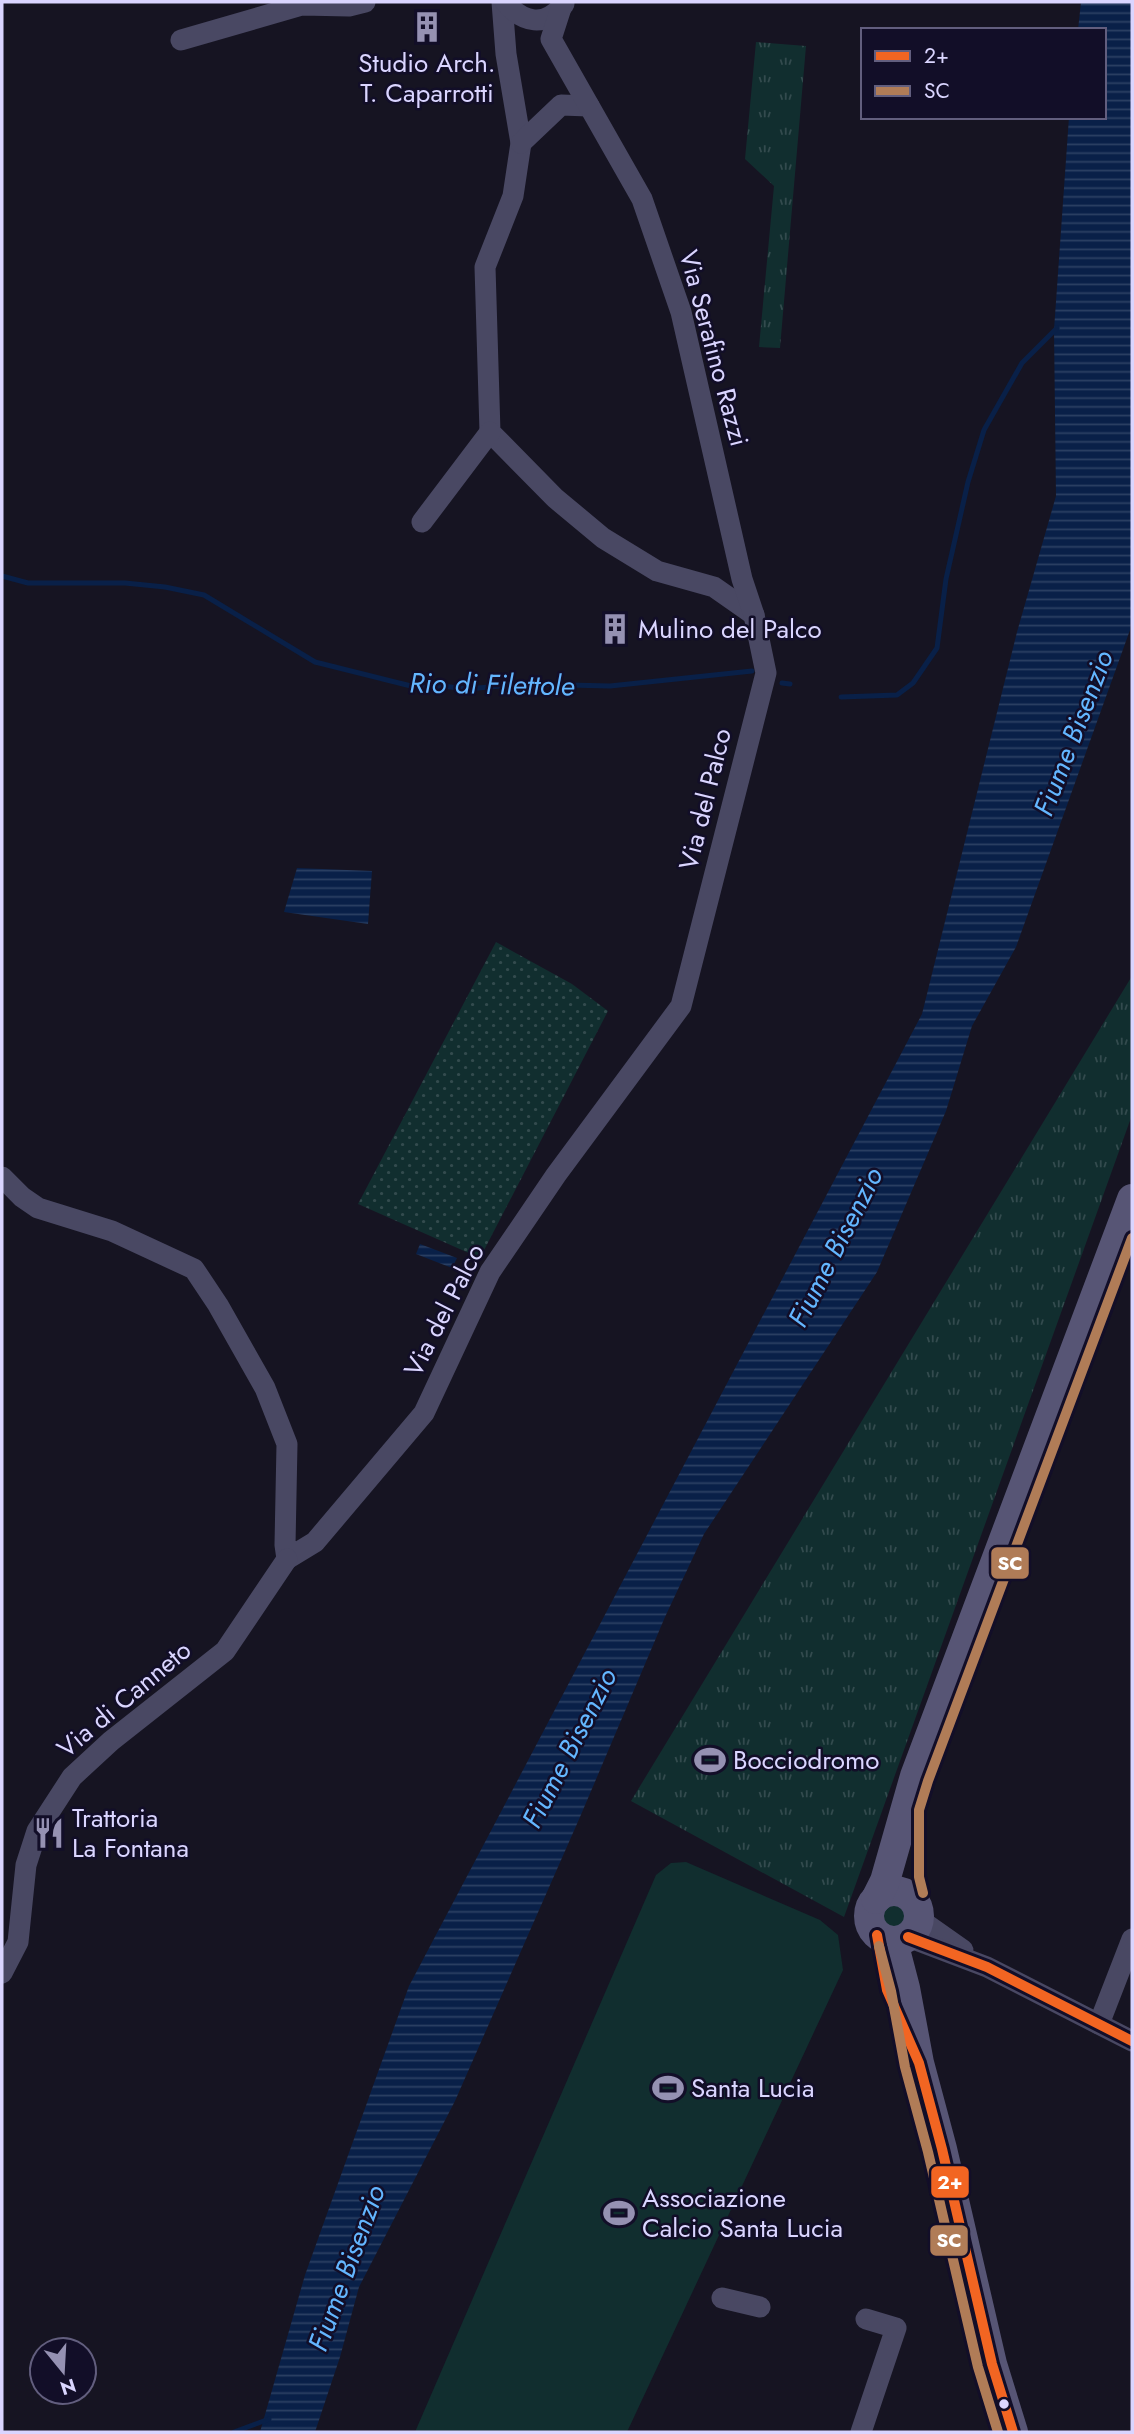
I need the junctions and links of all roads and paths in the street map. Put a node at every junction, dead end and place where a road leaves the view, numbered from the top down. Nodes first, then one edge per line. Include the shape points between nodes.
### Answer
1 (365, 2) edge
2 (503, 2) edge
3 (563, 5) edge
4 (181, 40) dead end
5 (589, 106) junction
6 (521, 143) junction
7 (490, 432) junction
8 (422, 523) dead end
9 (742, 579) junction
10 (714, 587) junction
11 (754, 615) junction
12 (2, 1177) edge
13 (1132, 1199) edge
14 (287, 1559) junction
15 (905, 1808) junction
16 (901, 1926) junction
17 (1132, 1939) edge
18 (2, 1973) edge
19 (1099, 2024) junction
20 (1132, 2041) edge
21 (723, 2298) dead end
22 (760, 2307) dead end
23 (866, 2319) dead end
24 (861, 2432) edge
25 (1013, 2432) edge

1 - 4 street via 302,5
2 - 3 street via 532,20 541,20
2 - 6 street via 506,54
3 - 5 street, Via Serafino Razzi via 551,39
5 - 6 street via 561,105
5 - 9 street, Via Serafino Razzi via 642,199 681,312
6 - 7 street via 513,196 485,267
7 - 8 street
7 - 10 street via 555,498 603,538 657,571
9 - 10 street
9 - 11 street, Via Serafino Razzi
10 - 11 street
11 - 14 street, Via del Palco via 766,673 681,1006 490,1272 424,1413 314,1542
12 - 14 street via 38,1208 112,1231 194,1269 265,1388 287,1444
13 - 15 main road
14 - 18 street, Via di Canneto via 225,1651 72,1777 37,1831 26,1865 18,1942
15 - 16 main road
15 - 16 main road via 885,1881 869,1912 869,1921
16 - 19 street
16 - 25 main road via 887,1990 919,2063 992,2364
17 - 19 street
19 - 20 street
21 - 22 street
23 - 24 street via 897,2328

